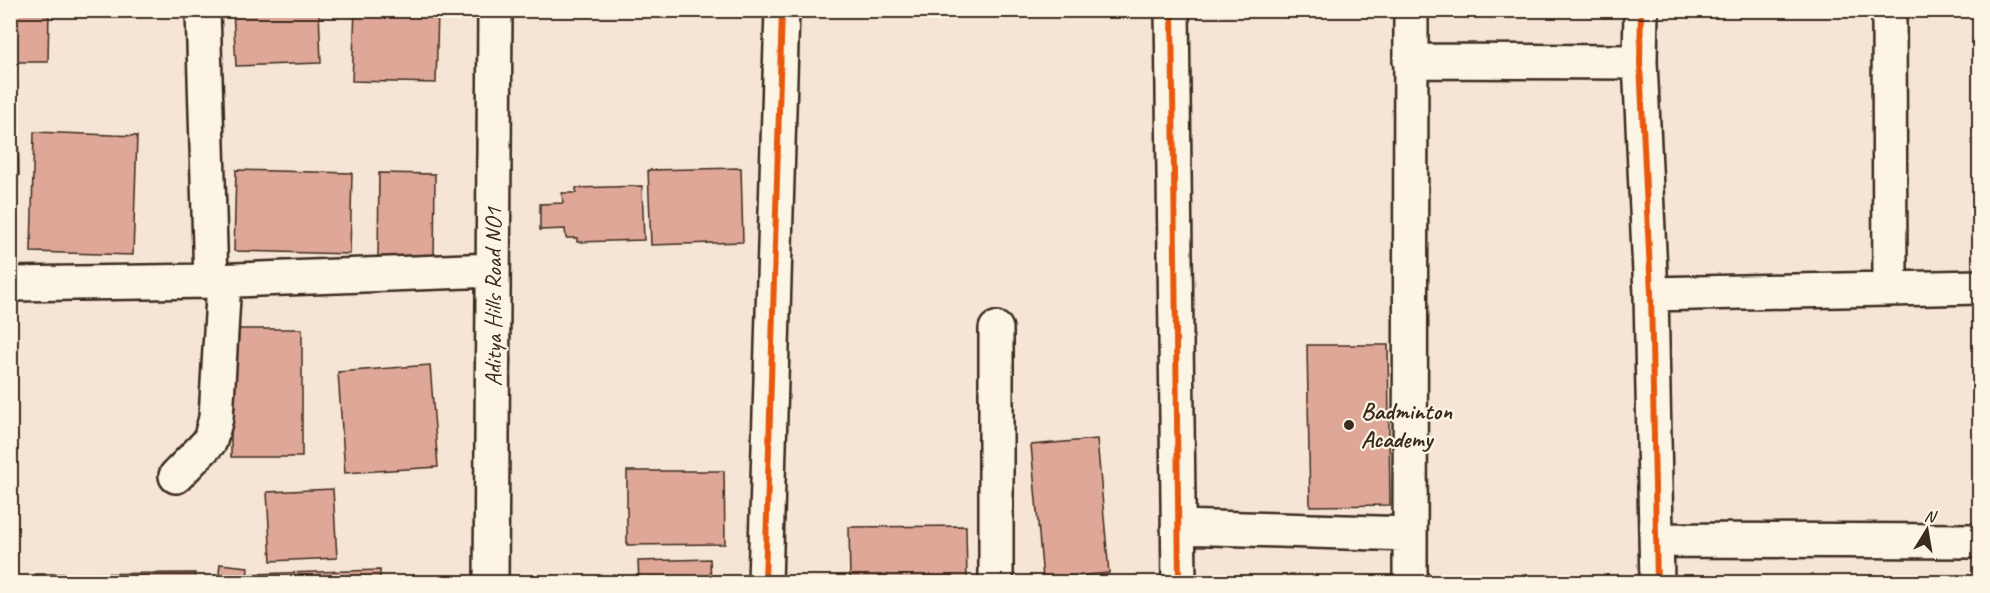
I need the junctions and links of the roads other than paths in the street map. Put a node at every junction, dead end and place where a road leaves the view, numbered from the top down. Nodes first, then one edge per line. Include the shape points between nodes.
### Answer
1 (203, 10) edge
2 (495, 10) edge
3 (782, 10) edge
4 (1172, 10) edge
5 (1411, 10) edge
6 (1641, 10) edge
7 (1889, 10) edge
8 (1410, 61) junction
9 (1640, 62) junction
10 (493, 270) junction
11 (217, 280) junction
12 (10, 284) edge
13 (1980, 287) edge
14 (1890, 289) junction
15 (1651, 294) junction
16 (996, 329) dead end
17 (176, 476) dead end
18 (1178, 526) junction
19 (1410, 534) junction
20 (1656, 540) junction
21 (1980, 541) edge
22 (491, 582) edge
23 (765, 582) edge
24 (996, 582) edge
25 (1179, 582) edge
26 (1410, 582) edge
27 (1657, 582) edge

1 - 11 street
2 - 10 street, Aditya Hills Road NO1
3 - 23 street
4 - 18 street
5 - 8 street
6 - 9 street
7 - 14 street
8 - 9 street
8 - 19 street
9 - 15 street
10 - 11 street
10 - 22 street, Aditya Hills Road NO1
11 - 12 street
11 - 17 street via 216,418 210,441
13 - 14 street
14 - 15 street
15 - 20 street
16 - 24 street
18 - 19 street
18 - 25 street
19 - 26 street
20 - 21 street
20 - 27 street

